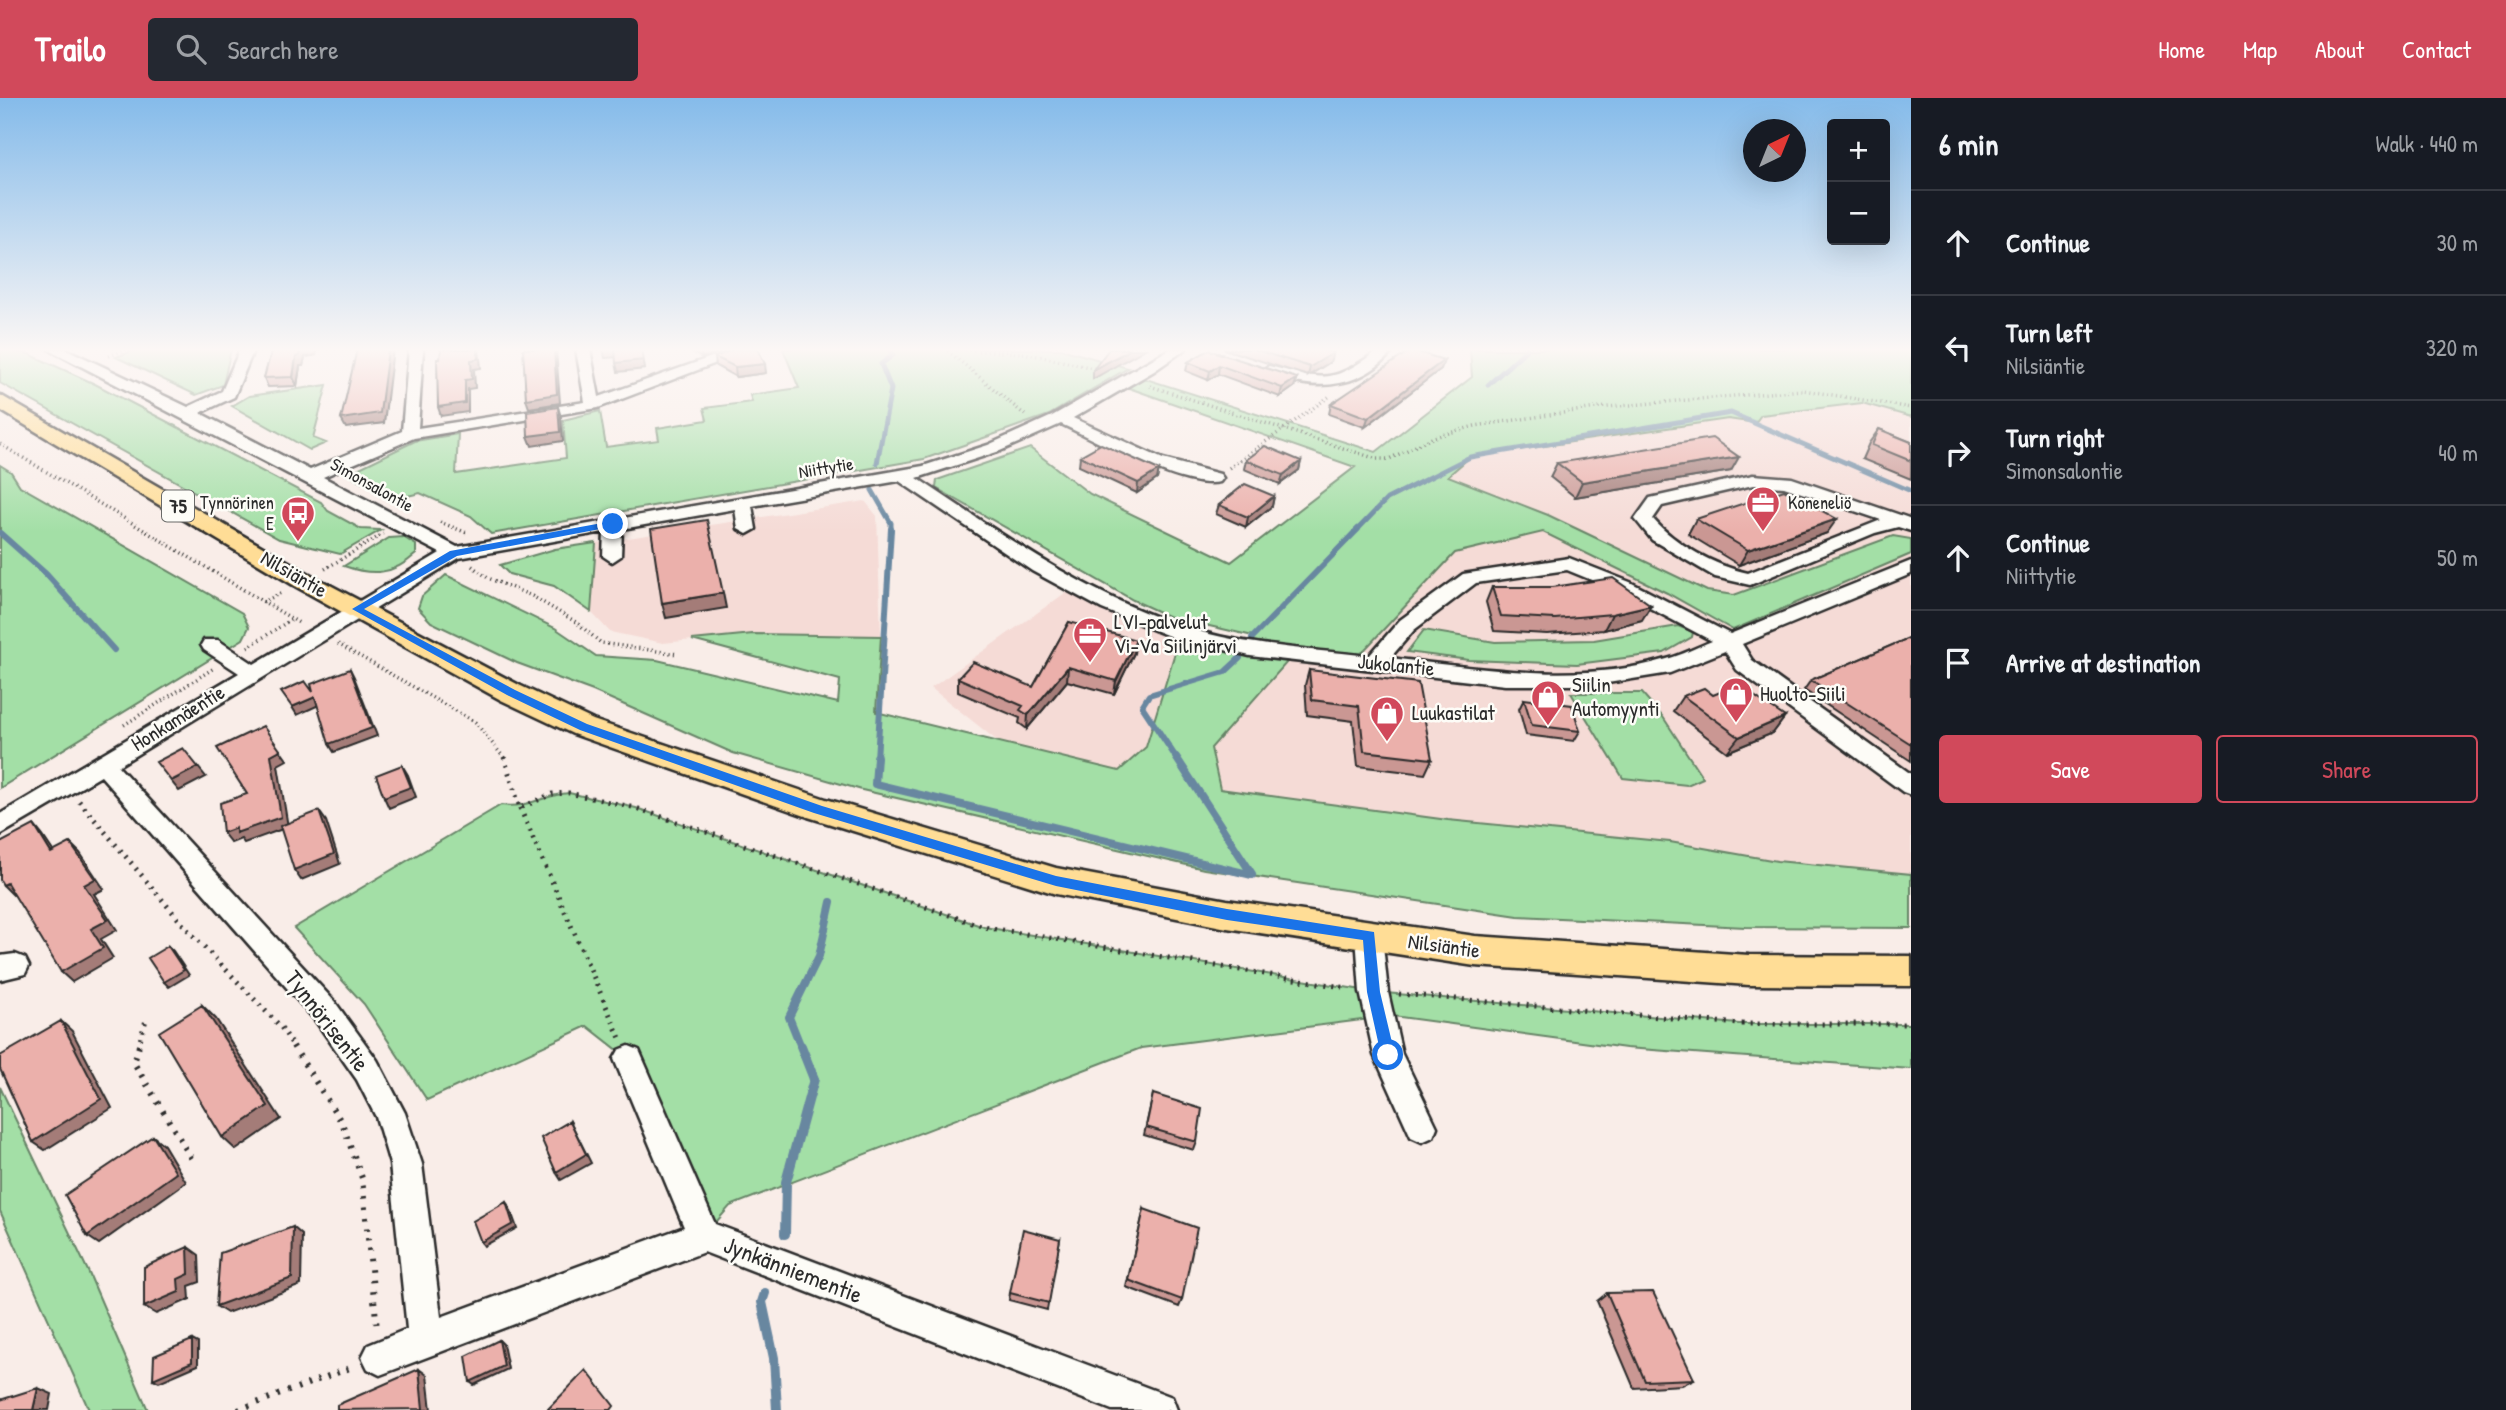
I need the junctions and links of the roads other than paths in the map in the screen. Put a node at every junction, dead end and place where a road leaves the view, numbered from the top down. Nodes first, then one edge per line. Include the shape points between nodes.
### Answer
1 (16, 410) edge
2 (184, 410) edge
3 (192, 410) edge
4 (412, 410) edge
5 (560, 410) edge
6 (1077, 410) edge
7 (188, 412) junction
8 (1062, 419) junction
9 (410, 434) junction
10 (311, 476) junction
11 (905, 477) junction
12 (1214, 478) road end
13 (743, 503) junction
14 (613, 524) junction
15 (1905, 524) edge
16 (747, 529) dead end
17 (454, 553) junction
18 (612, 556) dead end
19 (1027, 558) junction
20 (1911, 567) edge
21 (1006, 568) dead end
22 (357, 609) junction
23 (1731, 643) junction
24 (211, 645) dead end
25 (1375, 662) junction
26 (252, 672) junction
27 (103, 764) junction
28 (1911, 786) edge
29 (0, 826) edge
30 (1369, 936) junction
31 (1911, 971) edge
32 (629, 1059) road end
33 (1422, 1127) dead end
34 (704, 1236) junction
35 (426, 1339) junction
36 (380, 1357) road end
37 (1159, 1410) edge

1 - 22 main road, Nilsiäntie / 75
2 - 7 street, Simonsalontie
3 - 7 street
4 - 9 street
5 - 9 street
6 - 8 street, Niittytie
7 - 10 street, Simonsalontie
8 - 11 street, Niittytie via 972,458
8 - 12 street via 1135,453 1201,478
9 - 10 street
10 - 17 street, Simonsalontie
11 - 13 street, Niittytie
11 - 19 street, Jukolantie
13 - 14 street, Niittytie
13 - 16 street
14 - 17 street, Niittytie
14 - 18 street
15 - 15 street via 1786,482 1753,480 1656,502 1644,519 1658,536 1722,573 1750,579 1869,529
17 - 22 street
19 - 21 street
19 - 25 street, Jukolantie via 1109,605 1181,633 1250,649
20 - 23 street, Jukolantie
22 - 26 street, Honkamäentie
22 - 30 main road, Nilsiäntie / 75 via 583,727 819,809 1056,881 1227,915
23 - 25 street, Jukolantie via 1670,667 1595,678 1505,678
23 - 25 street via 1623,586 1569,564 1470,578 1407,625
23 - 28 street via 1744,665
24 - 26 street
26 - 27 street, Honkamäentie
27 - 29 street, Honkamäentie
27 - 35 street, Tynnörisentie via 325,1011 367,1070 390,1113 406,1164
30 - 31 main road, Nilsiäntie / 75 via 1475,951 1708,967
30 - 33 street via 1374,992 1388,1055
32 - 34 street
34 - 35 street, Jynkänniementie
34 - 37 street, Jynkänniementie
35 - 36 street, Jynkänniementie

